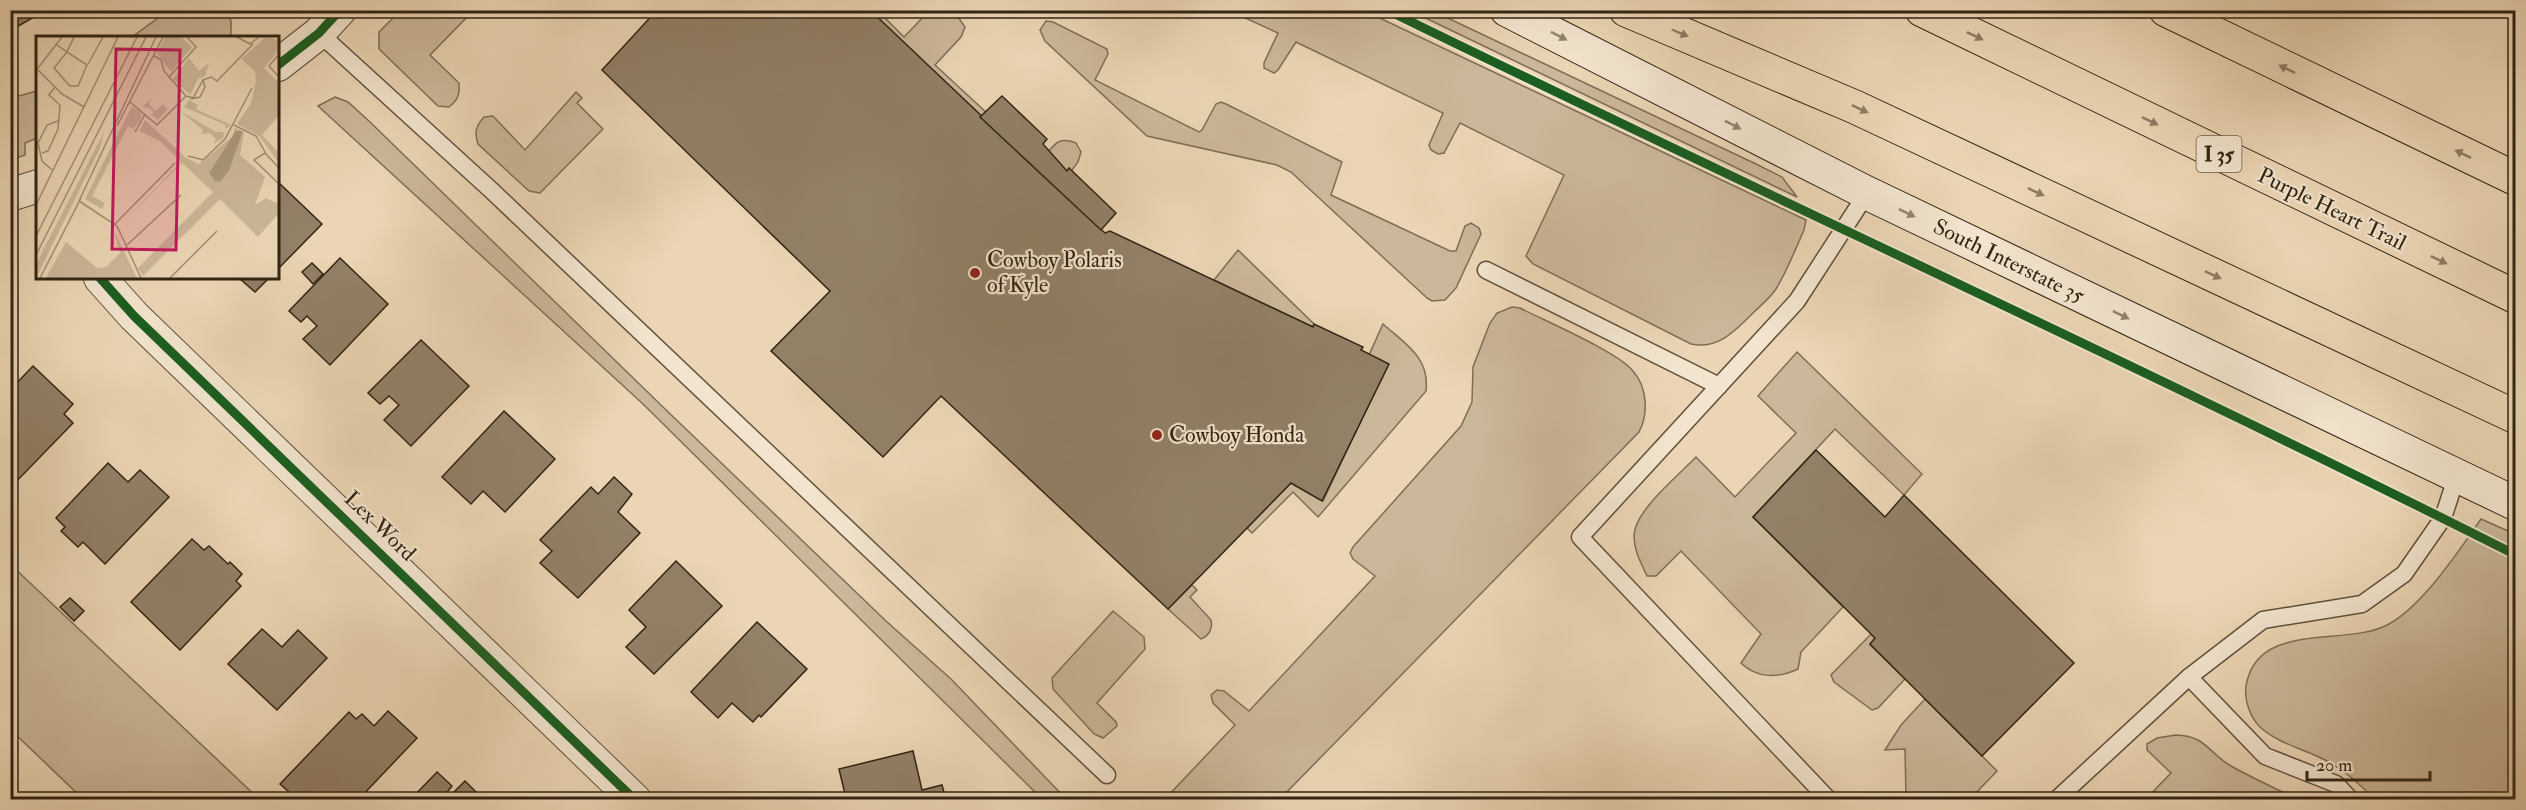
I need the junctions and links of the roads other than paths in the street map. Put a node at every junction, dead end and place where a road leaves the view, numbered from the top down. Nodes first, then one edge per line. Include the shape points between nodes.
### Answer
1 (1507, 10) edge
2 (1626, 10) edge
3 (1922, 10) edge
4 (2166, 10) edge
5 (330, 22) edge
6 (279, 64) edge
7 (2516, 179) edge
8 (36, 187) edge
9 (1867, 193) junction
10 (10, 195) edge
11 (1486, 270) dead end
12 (101, 279) edge
13 (2516, 297) edge
14 (1719, 386) junction
15 (2516, 417) edge
16 (2457, 475) junction
17 (2516, 504) edge
18 (2189, 677) junction
19 (1107, 776) dead end
20 (635, 800) edge
21 (1829, 800) edge
22 (2056, 800) edge
23 (2352, 800) edge

1 -> 9 main road, South Interstate 35
2 -> 15 highway via 1855,107
3 -> 13 highway, Purple Heart Trail / I 35
7 -> 4 highway
5 - 6 street
5 - 19 lane via 492,190
8 - 10 street
9 - 14 lane via 1797,301
9 -> 16 main road, South Interstate 35
11 - 14 lane
12 - 20 street, Lex Word via 134,316
14 - 21 lane via 1580,537
16 - 17 main road, South Interstate 35
16 - 18 lane via 2443,518 2404,574 2362,604 2263,620
18 - 22 lane
18 - 23 lane via 2265,756 2336,784

